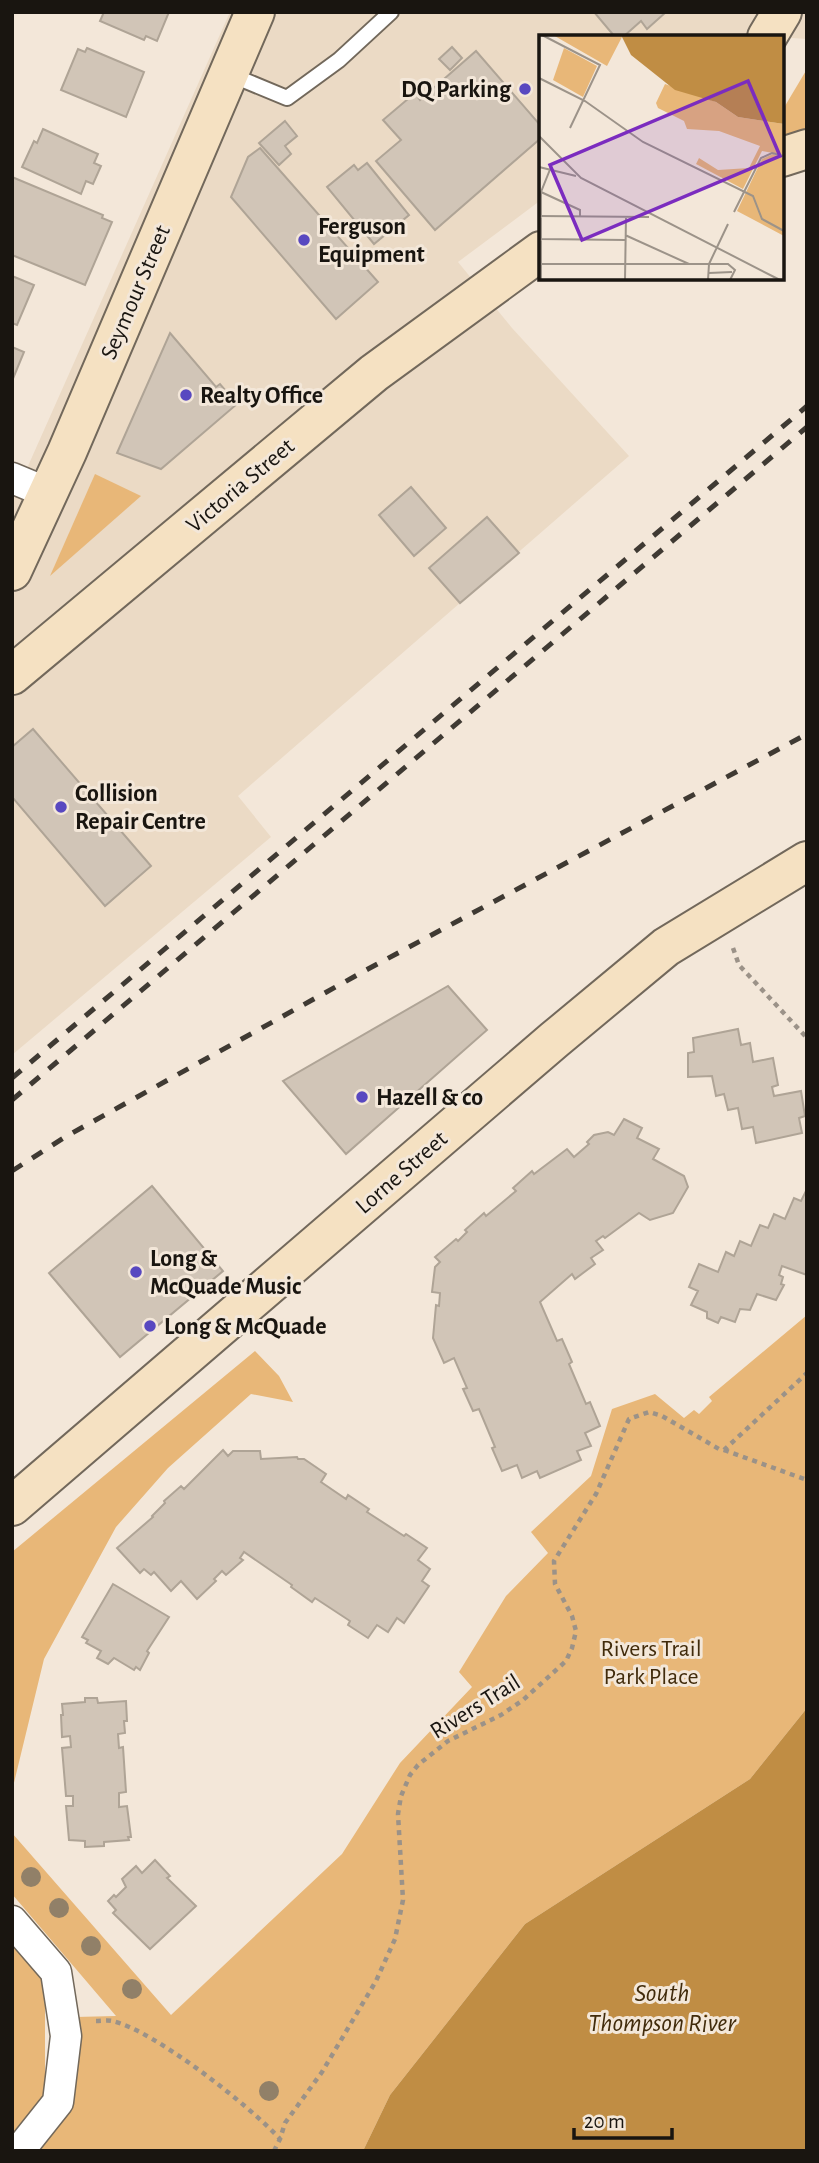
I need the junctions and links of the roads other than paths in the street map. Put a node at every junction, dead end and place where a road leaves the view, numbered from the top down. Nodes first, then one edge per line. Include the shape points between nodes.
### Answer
1 (255, 12) edge
2 (391, 12) edge
3 (782, 12) edge
4 (769, 35) edge
5 (228, 74) junction
6 (807, 149) edge
7 (784, 156) edge
8 (539, 252) edge
9 (12, 478) edge
10 (48, 493) junction
11 (12, 571) edge
12 (12, 675) edge
13 (807, 861) edge
14 (12, 1506) edge
15 (12, 1921) edge
16 (19, 2151) edge

1 - 5 main road, Seymour Street
2 - 5 lane via 339,60 287,98
3 - 4 main road
5 - 10 main road, Seymour Street
6 - 7 main road
8 - 12 main road, Victoria Street via 374,373
9 - 10 street
10 - 11 main road, Seymour Street
13 - 14 main road, Lorne Street via 666,947
15 - 16 street via 56,1972 66,2036 58,2102

